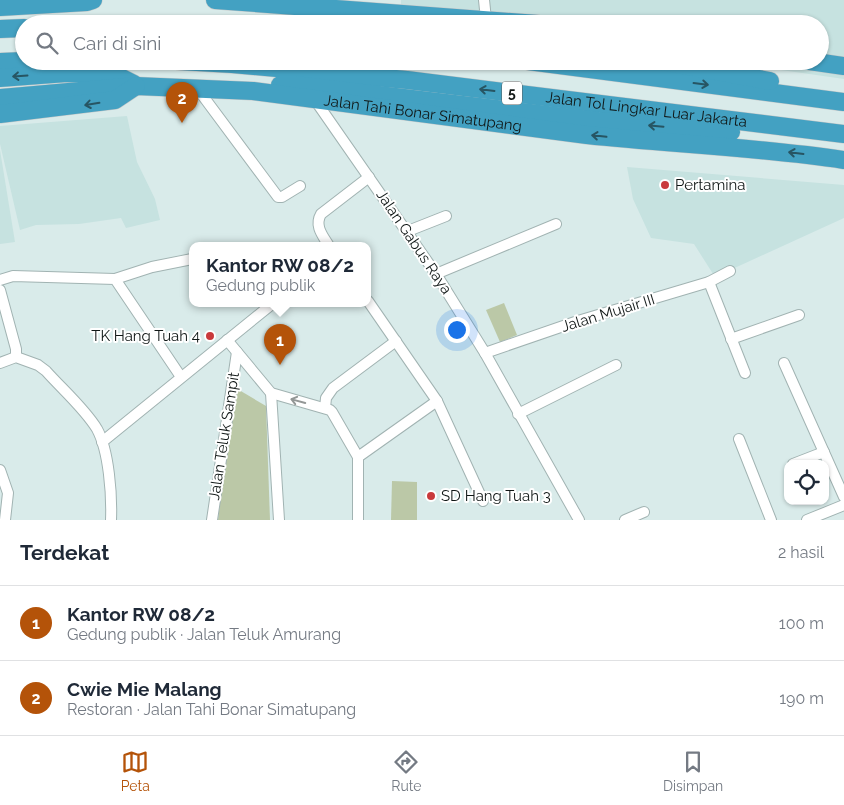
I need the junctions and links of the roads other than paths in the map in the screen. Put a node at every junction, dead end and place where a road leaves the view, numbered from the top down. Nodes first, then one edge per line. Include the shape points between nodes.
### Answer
1 (93, 0) edge
2 (215, 0) edge
3 (484, 0) edge
4 (254, 2) edge
5 (301, 3) edge
6 (0, 7) edge
7 (289, 15) edge
8 (440, 15) edge
9 (486, 15) edge
10 (15, 28) edge
11 (0, 29) edge
12 (15, 61) edge
13 (0, 62) edge
14 (829, 64) edge
15 (844, 66) edge
16 (298, 70) edge
17 (597, 70) edge
18 (710, 70) edge
19 (0, 78) edge
20 (136, 86) junction
21 (197, 88) junction
22 (253, 91) junction
23 (844, 92) edge
24 (0, 98) edge
25 (315, 100) junction
26 (844, 102) edge
27 (0, 114) edge
28 (844, 134) edge
29 (844, 144) edge
30 (844, 160) edge
31 (366, 178) junction
32 (300, 186) dead end
33 (446, 216) dead end
34 (556, 224) dead end
35 (408, 231) junction
36 (327, 242) edge
37 (189, 260) edge
38 (730, 271) dead end
39 (436, 274) junction
40 (115, 279) junction
41 (0, 280) edge
42 (709, 282) junction
43 (0, 290) edge
44 (371, 305) edge
45 (266, 307) edge
46 (799, 315) dead end
47 (731, 339) junction
48 (227, 340) junction
49 (396, 341) junction
50 (237, 352) junction
51 (485, 353) junction
52 (16, 357) junction
53 (0, 363) edge
54 (784, 363) dead end
55 (616, 365) dead end
56 (744, 373) dead end
57 (181, 377) junction
58 (271, 394) junction
59 (437, 401) junction
60 (325, 408) junction
61 (518, 414) junction
62 (739, 438) dead end
63 (102, 442) junction
64 (824, 452) junction
65 (358, 457) junction
66 (802, 460) edge
67 (0, 470) edge
68 (844, 497) edge
69 (484, 501) dead end
70 (844, 505) edge
71 (644, 512) dead end
72 (5, 520) edge
73 (111, 520) edge
74 (212, 520) edge
75 (279, 520) edge
76 (358, 520) edge
77 (579, 520) edge
78 (625, 520) edge
79 (771, 520) edge
80 (807, 520) edge

1 - 6 highway
2 - 4 highway
3 - 9 street
4 - 5 highway
4 - 7 highway
5 - 8 highway
10 - 11 highway
12 - 13 highway
14 - 15 highway
28 -> 16 highway, Jalan Tol Lingkar Luar Jakarta / 5 via 407,80
17 -> 26 highway, 5
18 - 23 highway
20 -> 19 highway via 106,74
20 - 21 highway, Jalan Tahi Bonar Simatupang
20 - 24 highway, Jalan Tahi Bonar Simatupang
20 -> 27 highway via 115,100
21 - 22 highway, Jalan Tahi Bonar Simatupang
21 - 32 street via 278,197
22 - 25 highway, Jalan Tahi Bonar Simatupang
29 -> 22 highway via 598,122 295,85
30 -> 25 highway, Jalan Tahi Bonar Simatupang via 586,135
25 - 31 street, Jalan Gabus Raya
31 - 35 street, Jalan Gabus Raya
31 - 36 street via 321,214 318,225
33 - 35 street
34 - 39 street
35 - 39 street, Jalan Gabus Raya
37 - 40 street
38 - 42 street, Jalan Mujair III
39 - 51 street, Jalan Gabus Raya
40 - 41 street via 13,276
40 - 57 street
42 - 47 street
42 - 51 street, Jalan Mujair III
43 - 52 street
44 - 49 street
45 - 48 street
46 - 47 street
47 - 56 street
48 - 50 street
48 - 57 street
49 - 59 street
49 - 60 street via 333,388 326,398
50 - 58 street
50 - 74 street, Jalan Teluk Sampit
51 - 61 street, Jalan Gabus Raya
52 - 53 street
52 - 63 street via 46,371 96,429
54 - 64 street
55 - 61 street
57 - 63 street
60 -> 58 street
58 - 75 street
59 - 65 street
59 - 69 street
60 - 65 street via 332,412
61 - 77 street, Jalan Gabus Raya
62 - 79 street
63 - 73 street via 110,484
64 - 66 street
64 - 68 street
65 - 76 street
67 - 72 street via 8,494
70 - 80 street
71 - 78 street

